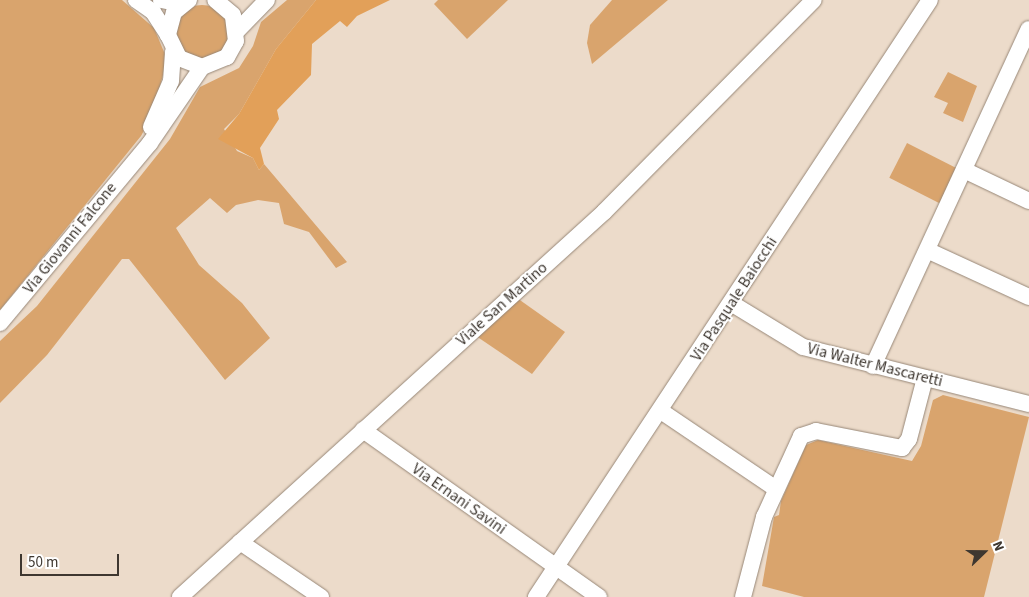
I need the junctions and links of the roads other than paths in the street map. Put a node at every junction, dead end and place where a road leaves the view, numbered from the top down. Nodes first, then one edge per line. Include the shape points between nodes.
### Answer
1 (136, 0) edge
2 (161, 0) edge
3 (267, 0) edge
4 (814, 0) edge
5 (930, 0) edge
6 (223, 1) edge
7 (185, 2) edge
8 (1029, 29) edge
9 (237, 31) junction
10 (168, 35) junction
11 (173, 51) junction
12 (202, 67) junction
13 (138, 153) junction
14 (964, 170) junction
15 (1029, 201) edge
16 (929, 251) junction
17 (1029, 298) edge
18 (732, 303) junction
19 (0, 322) edge
20 (873, 366) junction
21 (925, 378) junction
22 (1029, 404) edge
23 (661, 411) junction
24 (363, 430) junction
25 (776, 489) junction
26 (240, 542) junction
27 (556, 568) junction
28 (180, 597) edge
29 (321, 597) edge
30 (536, 597) edge
31 (599, 597) edge
32 (744, 597) edge

1 - 10 street via 153,12
2 - 7 street
3 - 9 street
4 - 24 street, Viale San Martino via 604,212
5 - 18 street, Via Pasquale Baiocchi
6 - 9 street
7 - 10 street via 169,23
8 - 14 street
9 - 12 street via 227,57
10 - 11 street
11 - 12 street via 185,62
11 - 13 street, Via Giovanni Falcone via 171,81
12 - 13 street, Via Giovanni Falcone via 159,130
13 - 19 street, Via Giovanni Falcone
14 - 15 street
14 - 16 street
16 - 17 street
16 - 20 street
18 - 20 street, Via Walter Mascaretti via 795,344
18 - 23 street, Via Pasquale Baiocchi
20 - 21 street, Via Walter Mascaretti
21 - 22 street, Via Walter Mascaretti
21 - 25 street via 909,439 902,448 816,431 808,433 796,442
23 - 25 street
23 - 27 street, Via Pasquale Baiocchi
24 - 26 street, Viale San Martino
24 - 27 street, Via Ernani Savini
25 - 32 street
26 - 28 street, Viale San Martino
26 - 29 street
27 - 30 street, Via Pasquale Baiocchi
27 - 31 street, Via Ernani Savini

